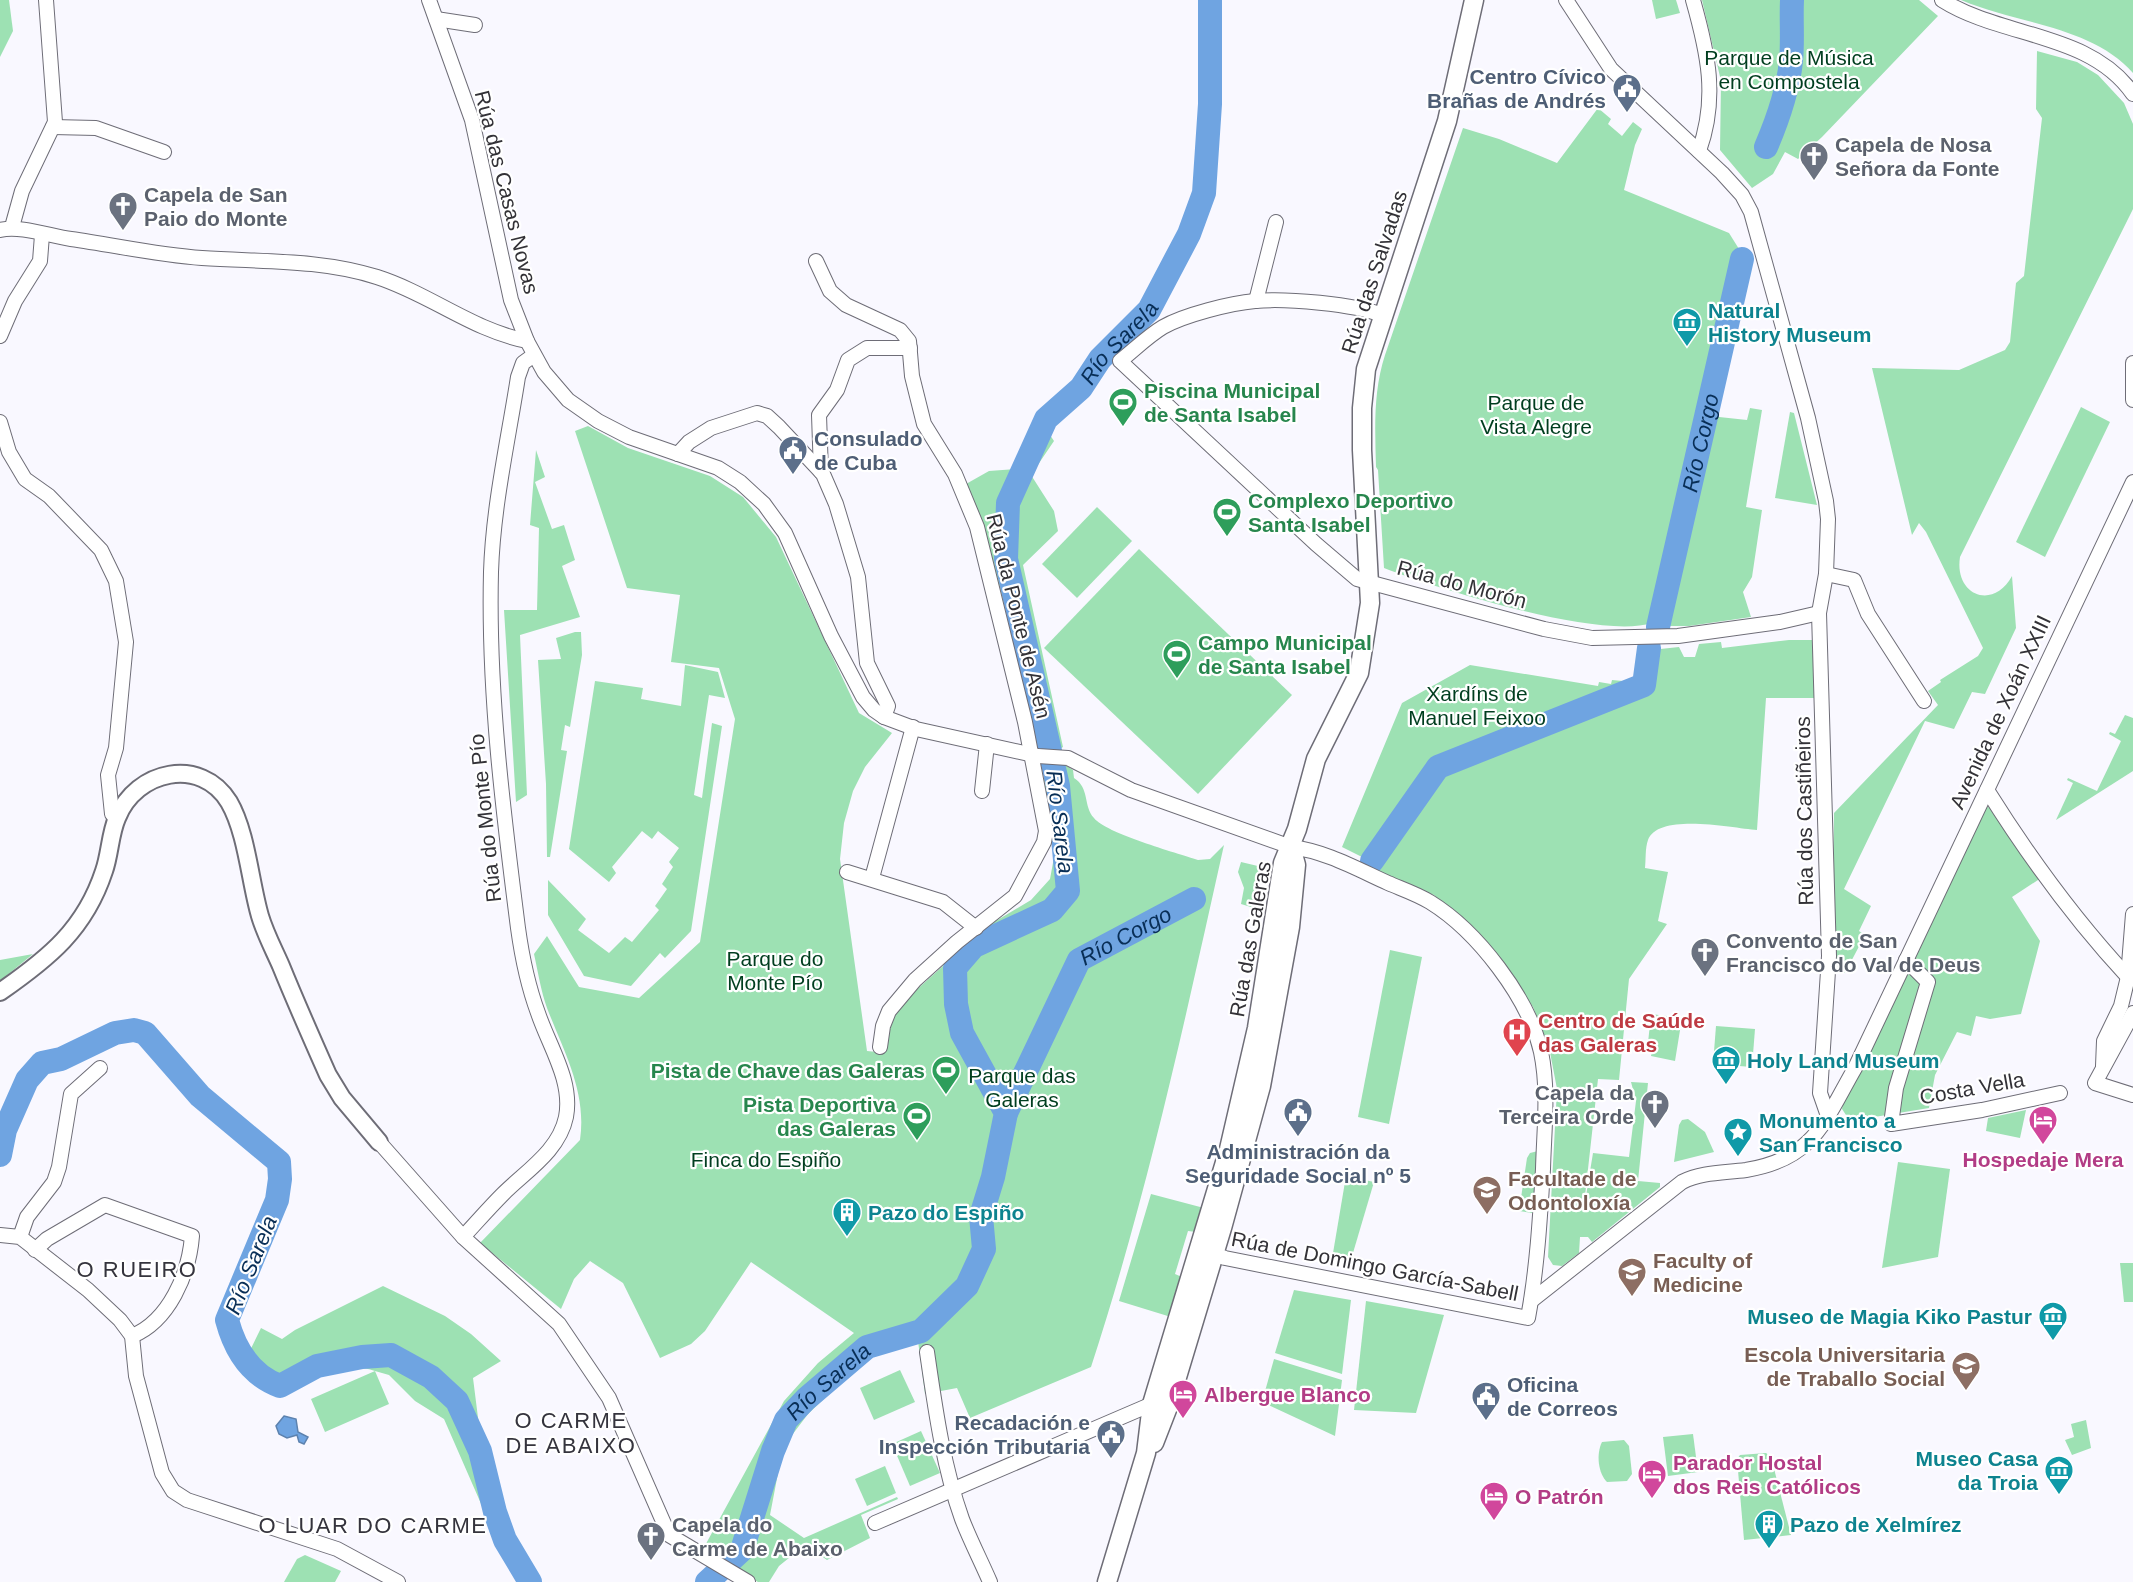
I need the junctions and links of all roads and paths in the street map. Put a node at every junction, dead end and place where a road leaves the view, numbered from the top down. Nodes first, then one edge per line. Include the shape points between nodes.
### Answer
1 (46, 0) edge
2 (429, 0) edge
3 (1473, 0) edge
4 (1566, 0) edge
5 (1693, 0) edge
6 (1942, 0) edge
7 (436, 19) junction
8 (475, 25) dead end
9 (2133, 94) edge
10 (53, 127) junction
11 (1694, 146) junction
12 (164, 152) dead end
13 (1276, 222) dead end
14 (6, 229) edge
15 (42, 235) junction
16 (816, 261) dead end
17 (1256, 301) junction
18 (1382, 315) junction
19 (0, 336) edge
20 (527, 341) junction
21 (910, 348) junction
22 (534, 355) junction
23 (2133, 363) edge
24 (2132, 381) edge
25 (2133, 400) edge
26 (0, 422) edge
27 (678, 454) junction
28 (821, 472) junction
29 (2133, 482) edge
30 (1826, 574) junction
31 (1369, 583) junction
32 (1819, 613) junction
33 (1924, 701) dead end
34 (884, 717) junction
35 (913, 728) junction
36 (987, 744) junction
37 (1035, 755) junction
38 (1987, 790) junction
39 (982, 791) dead end
40 (117, 818) junction
41 (1291, 847) junction
42 (847, 872) dead end
43 (872, 878) junction
44 (2133, 914) edge
45 (976, 928) junction
46 (1906, 960) junction
47 (2128, 977) junction
48 (0, 992) edge
49 (2133, 1012) edge
50 (880, 1047) dead end
51 (2103, 1066) junction
52 (100, 1068) dead end
53 (2060, 1093) dead end
54 (2133, 1095) edge
55 (1828, 1116) junction
56 (379, 1142) joint
57 (1203, 1234) junction
58 (0, 1235) edge
59 (20, 1237) junction
60 (463, 1238) junction
61 (0, 1244) edge
62 (35, 1250) junction
63 (1214, 1255) junction
64 (1537, 1265) junction
65 (1560, 1273) junction
66 (1533, 1294) junction
67 (132, 1336) junction
68 (927, 1352) dead end
69 (1149, 1408) junction
70 (1150, 1448) junction
71 (954, 1489) junction
72 (875, 1523) dead end
73 (398, 1582) edge
74 (748, 1582) edge
75 (990, 1582) edge
76 (1107, 1582) edge

1 - 10 street
2 - 7 street, Rúa das Casas Novas
3 - 18 main road, Rúa das Salvadas via 1447,121
4 - 11 street, Rúa dos Castiñeiros via 1611,69
5 - 11 street via 1711,87 1706,130
6 - 9 street via 1985,21 2092,56 2112,70
7 - 8 street
7 - 20 street, Rúa das Casas Novas via 472,120 511,298
10 - 12 street via 96,128
10 - 14 street
11 - 30 street, Rúa dos Castiñeiros via 1747,203 1764,253 1826,501
13 - 17 street
14 - 15 street
15 - 19 street via 40,261
15 - 20 street via 201,258 274,260 353,270 411,291 499,335
16 - 21 street via 830,291 846,305 900,330
17 - 18 street via 1314,304
17 - 31 street via 1163,327 1120,361 1316,544 1357,579
18 - 31 main road, Rúa das Salvadas via 1366,369 1362,408
20 - 22 street, Rúa das Casas Novas
21 - 28 street via 867,348 848,360 837,390 819,415
21 - 37 street, Rúa da Ponte de Asén via 912,376 924,424 955,474 977,527
22 - 27 street, Rúa das Casas Novas via 568,400 598,421
22 - 60 street, Rúa do Monte Pío via 523,363 518,377 493,546 497,726 524,964 563,1077 568,1109 562,1132 551,1149
23 - 24 street
24 - 25 street
26 - 40 street via 9,452 25,479 49,496 101,550 116,581 126,642 116,748 108,775 112,814
27 - 28 street via 711,428 757,413 779,427
27 - 34 street, Rúa das Casas Novas via 728,474 764,504 789,541 863,697
28 - 34 street via 851,549 858,577 867,663 888,706
29 - 38 street, Avenida de Xoán XXIII
30 - 32 street, Rúa dos Castiñeiros
30 - 33 street via 1854,580 1869,614
31 - 32 street, Rúa do Morón via 1592,638 1686,636
31 - 41 main road, Rúa do Morón via 1359,673 1317,759
32 - 55 street, Rúa dos Castiñeiros via 1829,956 1820,1093
34 - 35 street
35 - 36 street
35 - 43 street
36 - 37 street
36 - 39 street
37 - 41 street via 1068,758 1131,790
37 - 45 street, Rúa da Ponte de Asén via 1045,822 1044,842 1015,896
38 - 46 street, Avenida de Xoán XXIII
38 - 47 street via 2023,848 2089,935
40 - 48 street via 105,870 91,904 74,930 51,954
40 - 56 street via 137,791 167,774 193,774 217,787 229,803 260,918 309,1033 342,1098
41 - 57 main road, Rúa das Galeras via 1283,863 1257,1028
41 - 63 main road, Rúa das Galeras via 1296,865 1290,927 1260,1086
41 - 64 street via 1309,849 1430,902 1476,941 1516,994 1538,1041 1546,1095
42 - 43 street
43 - 45 street via 943,902
44 - 47 street
45 - 50 street, Rúa da Ponte de Asén via 915,980 889,1011
46 - 53 street, Costa Vella via 1928,982 1896,1088 1891,1124
46 - 55 street, Avenida de Xoán XXIII
47 - 51 street via 2121,1006 2104,1041
49 - 51 street
51 - 54 street via 2095,1083
52 - 59 street via 70,1094 57,1174 27,1217
55 - 65 street, Avenida de Xoán XXIII via 1812,1140 1792,1156 1764,1166 1693,1177
56 - 60 street
57 - 63 street via 1204,1248
57 - 69 main road, Rúa das Galeras
58 - 59 street
59 - 61 street
59 - 62 street
60 - 74 street via 559,1324 609,1398 665,1530 680,1544
62 - 67 street via 88,1290
62 - 67 street via 105,1205 192,1236 180,1285 169,1305 147,1330
63 - 66 street, Rúa de Domingo García-Sabell via 1528,1318
63 - 70 main road, Rúa das Galeras via 1168,1407
64 - 65 street via 1545,1271
64 - 66 street
65 - 66 street, Avenida de Xoán XXIII
67 - 73 street via 148,1429 162,1473 173,1491 187,1500 337,1549
68 - 71 street
69 - 70 main road, Rúa das Galeras
69 - 71 street
70 - 76 main road, Rúa das Galeras
71 - 72 street
71 - 75 street via 962,1518

